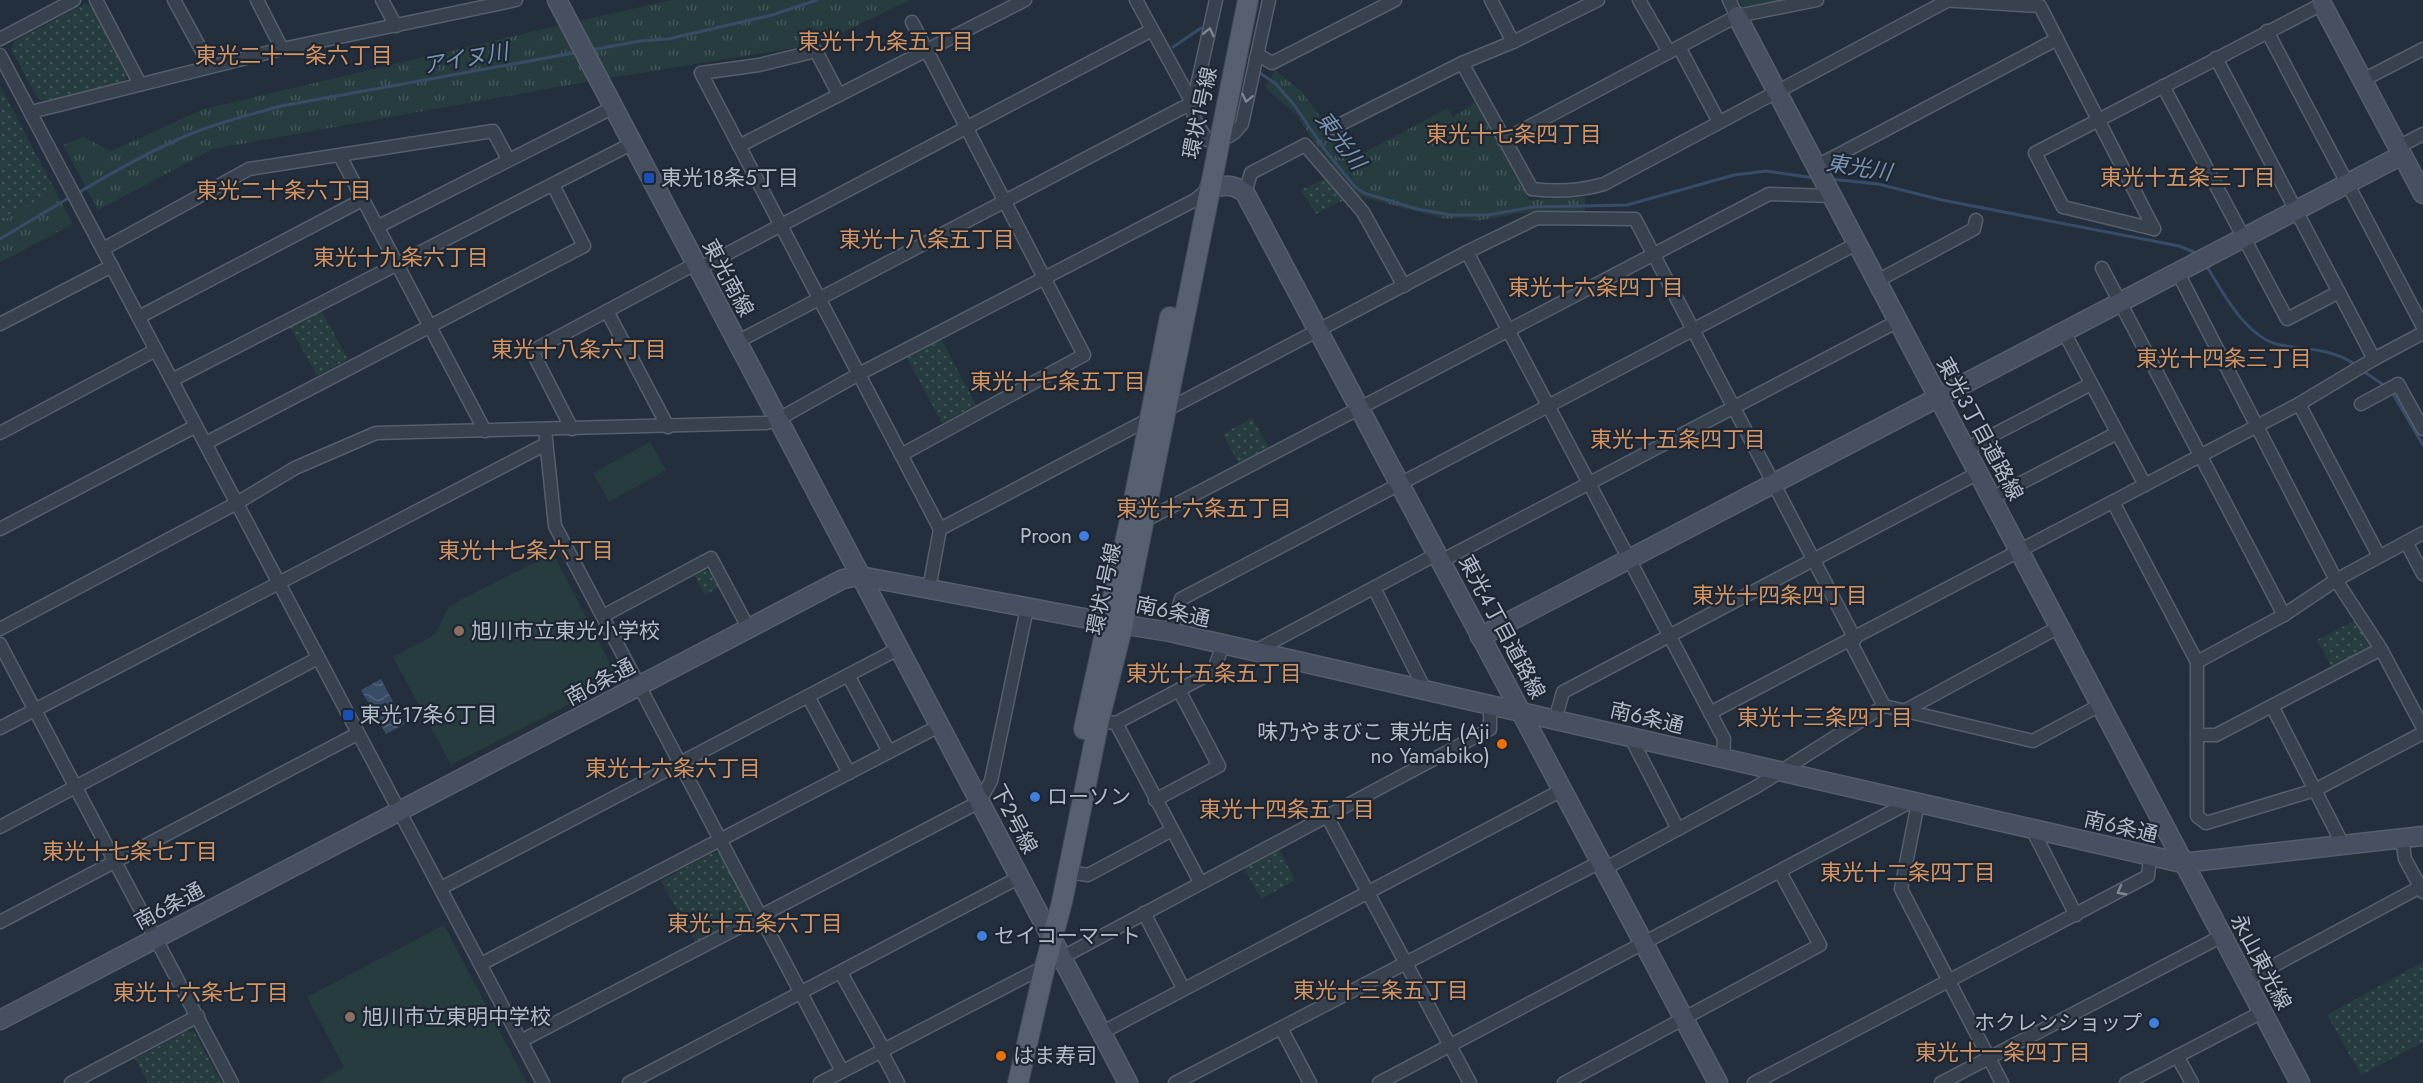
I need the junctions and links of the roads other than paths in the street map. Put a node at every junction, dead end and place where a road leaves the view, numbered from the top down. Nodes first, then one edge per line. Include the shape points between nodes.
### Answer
1 (74, 0) edge
2 (96, 0) edge
3 (174, 0) edge
4 (257, 0) edge
5 (382, 0) edge
6 (516, 0) edge
7 (557, 0) edge
8 (1025, 0) edge
9 (1136, 0) edge
10 (1216, 0) edge
11 (1234, 0) edge
12 (1248, 0) edge
13 (1269, 0) edge
14 (1395, 0) edge
15 (1491, 0) edge
16 (1598, 0) edge
17 (1639, 0) edge
18 (1817, 0) edge
19 (1941, 0) edge
20 (1947, 1) edge
21 (2322, 4) joint
22 (467, 5) edge
23 (1733, 8) edge
24 (912, 22) dead end
25 (396, 26) junction
26 (1152, 30) junction
27 (2267, 31) junction
28 (0, 39) edge
29 (2057, 39) junction
30 (1513, 42) junction
31 (282, 49) junction
32 (2423, 49) edge
33 (927, 50) junction
34 (1674, 50) junction
35 (0, 55) edge
36 (1256, 58) junction
37 (2216, 58) junction
38 (1462, 63) junction
39 (210, 66) junction
40 (2363, 80) junction
41 (140, 84) junction
42 (2163, 86) junction
43 (1777, 92) junction
44 (839, 95) junction
45 (1193, 105) junction
46 (612, 108) junction
47 (31, 112) junction
48 (2099, 118) junction
49 (1719, 122) junction
50 (967, 127) junction
51 (1333, 128) dead end
52 (2423, 135) edge
53 (1504, 140) junction
54 (1213, 141) junction
55 (631, 144) junction
56 (740, 146) junction
57 (2400, 151) junction
58 (340, 156) junction
59 (508, 159) junction
60 (1824, 180) junction
61 (2348, 183) junction
62 (553, 185) junction
63 (1245, 193) junction
64 (1202, 194) junction
65 (2423, 194) edge
66 (362, 200) junction
67 (1005, 201) junction
68 (2296, 210) junction
69 (1976, 220) dead end
70 (780, 225) junction
71 (376, 227) junction
72 (2244, 238) junction
73 (1857, 243) junction
74 (103, 249) junction
75 (1467, 252) junction
76 (1654, 255) junction
77 (396, 264) junction
78 (112, 266) junction
79 (697, 267) junction
80 (2102, 268) dead end
81 (2183, 271) junction
82 (1046, 277) junction
83 (1877, 281) junction
84 (1404, 286) junction
85 (2339, 292) junction
86 (819, 299) junction
87 (2120, 302) junction
88 (607, 311) junction
89 (139, 317) junction
90 (1898, 321) junction
91 (0, 324) edge
92 (429, 326) junction
93 (2423, 327) edge
94 (1320, 330) junction
95 (1694, 330) junction
96 (1508, 331) junction
97 (2064, 332) junction
98 (2423, 333) edge
99 (737, 342) junction
100 (156, 350) junction
101 (2365, 364) junction
102 (859, 374) junction
103 (172, 380) junction
104 (2091, 384) junction
105 (1938, 398) junction
106 (2299, 404) junction
107 (2361, 404) dead end
108 (1360, 407) junction
109 (1548, 407) junction
110 (1734, 408) junction
111 (1158, 414) junction
112 (777, 420) junction
113 (196, 426) junction
114 (2257, 426) junction
115 (668, 427) junction
116 (572, 429) junction
117 (2423, 429) edge
118 (544, 430) junction
119 (485, 431) junction
120 (0, 433) edge
121 (2117, 433) junction
122 (206, 443) junction
123 (546, 444) junction
124 (1966, 449) junction
125 (901, 455) junction
126 (2200, 456) junction
127 (1978, 473) junction
128 (1400, 483) junction
129 (1589, 483) junction
130 (1775, 483) junction
131 (2145, 485) junction
132 (1992, 498) junction
133 (2112, 502) junction
134 (237, 503) junction
135 (1136, 522) junction
136 (0, 529) edge
137 (940, 529) junction
138 (2423, 533) edge
139 (2406, 542) junction
140 (2019, 552) junction
141 (2379, 556) junction
142 (1439, 557) junction
143 (1629, 560) junction
144 (1815, 560) junction
145 (2423, 574) edge
146 (860, 576) junction
147 (2337, 580) junction
148 (278, 582) junction
149 (1374, 588) junction
150 (929, 590) junction
151 (1027, 608) junction
152 (2284, 615) junction
153 (603, 616) junction
154 (1115, 623) junction
155 (2059, 627) junction
156 (749, 628) junction
157 (0, 629) edge
158 (1170, 632) junction
159 (1670, 636) junction
160 (1480, 637) junction
161 (1852, 640) junction
162 (0, 644) edge
163 (1222, 645) junction
164 (898, 649) junction
165 (2381, 649) junction
166 (1252, 653) junction
167 (318, 658) junction
168 (2197, 662) junction
169 (848, 675) junction
170 (639, 686) junction
171 (1179, 690) junction
172 (1426, 692) junction
173 (808, 696) junction
174 (2100, 705) junction
175 (1490, 706) junction
176 (1884, 706) junction
177 (2272, 706) junction
178 (35, 710) junction
179 (1906, 710) junction
180 (1522, 713) junction
181 (1710, 713) junction
182 (1100, 720) junction
183 (1555, 720) junction
184 (939, 726) junction
185 (0, 728) edge
186 (2423, 728) edge
187 (2423, 733) edge
188 (357, 734) junction
189 (2198, 735) junction
190 (1631, 738) junction
191 (889, 752) junction
192 (1723, 759) junction
193 (680, 763) junction
194 (1778, 771) junction
195 (849, 773) junction
196 (75, 787) junction
197 (1562, 790) junction
198 (2315, 790) junction
199 (1155, 800) junction
200 (979, 802) junction
201 (1914, 803) junction
202 (399, 811) junction
203 (1327, 816) junction
204 (0, 827) edge
205 (1678, 829) junction
206 (2032, 829) junction
207 (1172, 830) junction
208 (2423, 836) edge
209 (2402, 838) junction
210 (720, 840) junction
211 (2343, 845) junction
212 (2150, 857) junction
213 (114, 861) junction
214 (2182, 863) junction
215 (1602, 865) junction
216 (1069, 872) junction
217 (1780, 872) junction
218 (1020, 877) junction
219 (1200, 882) junction
220 (441, 888) junction
221 (2421, 890) edge
222 (1369, 891) junction
223 (1144, 913) junction
224 (761, 915) junction
225 (2076, 915) junction
226 (0, 922) edge
227 (2222, 936) junction
228 (156, 938) junction
229 (1052, 940) junction
230 (1644, 943) junction
231 (1053, 962) junction
232 (1406, 963) junction
233 (481, 964) junction
234 (841, 973) junction
235 (1949, 981) junction
236 (2245, 981) junction
237 (1183, 988) junction
238 (801, 993) junction
239 (2262, 1012) junction
240 (198, 1016) junction
241 (1683, 1019) junction
242 (0, 1020) edge
243 (1281, 1028) junction
244 (1101, 1033) junction
245 (521, 1041) junction
246 (1450, 1046) junction
247 (882, 1050) junction
248 (2177, 1056) junction
249 (1989, 1058) junction
250 (842, 1071) junction
251 (1017, 1082) edge
252 (70, 1083) edge
253 (232, 1083) edge
254 (543, 1083) edge
255 (629, 1083) edge
256 (820, 1083) edge
257 (898, 1083) edge
258 (1128, 1083) edge
259 (1175, 1083) edge
260 (1310, 1083) edge
261 (1379, 1083) edge
262 (1470, 1083) edge
263 (1564, 1083) edge
264 (1718, 1083) edge
265 (1754, 1083) edge
266 (1941, 1083) edge
267 (2002, 1083) edge
268 (2126, 1083) edge
269 (2192, 1083) edge
270 (2300, 1083) edge

1 - 28 street
2 - 41 street
3 - 39 street
4 - 31 street
5 - 25 street
6 - 22 street
7 - 46 street, 東光南線
8 - 33 street
9 - 26 street
45 -> 10 street
11 - 54 main road, 環状1号線
12 - 54 main road, 環状1号線
13 - 36 street
14 - 36 street via 1272,63 1260,56
15 - 30 street
16 - 30 street
17 - 34 street
18 - 23 street
19 - 20 street
20 - 29 street via 2040,6
20 - 43 street
21 - 27 street
21 - 40 street
22 - 25 street
23 - 34 street
23 - 43 street, 東光3丁目道路線
24 - 33 street
25 - 31 street
26 - 45 street
26 - 50 street
27 - 37 street
27 - 61 street
29 - 48 street
29 - 60 street
30 - 38 street
31 - 39 street
32 - 40 street
33 - 44 street
33 - 50 street
34 - 49 street
34 - 53 street
35 - 47 street
36 -> 54 street via 1242,124 1234,133
37 - 42 street
37 - 68 street
38 - 51 street
38 - 53 street
39 - 41 street
40 - 57 street
41 - 47 street
42 - 48 street
42 - 72 street
43 - 49 street
43 - 60 street, 東光3丁目道路線
44 - 56 street
44 - 56 street via 816,51 759,65 701,73
45 - 54 street via 1195,120
45 - 67 street
46 - 55 street, 東光南線
46 - 59 street
47 - 74 street
48 - 48 street via 2035,153 2063,207 2154,229
49 - 53 street via 1604,184 1557,192 1532,189
50 - 67 street
50 - 70 street
52 - 57 street
54 - 64 main road, 環状1号線
55 - 62 street
55 - 79 street, 東光南線
56 - 70 street
57 - 61 street
57 - 65 street
58 - 59 street via 493,131
58 - 66 street
58 - 74 street via 249,169
59 - 71 street
60 - 73 street, 東光3丁目道路線
60 - 76 street via 1769,194
61 - 68 street
61 - 93 street
62 - 77 street
62 - 92 street via 584,246
63 - 64 street via 1227,184
63 - 84 street via 1251,173 1305,145 1364,212
63 - 94 street, 東光4丁目道路線
64 - 82 street
64 - 111 main road, 環状1号線
66 - 71 street
66 - 89 street
67 - 82 street
67 - 86 street
68 - 72 street
68 - 85 street
69 - 83 street via 1974,229
70 - 79 street
70 - 86 street
71 - 77 street
72 - 81 street
72 - 85 street via 2287,320
73 - 83 street, 東光3丁目道路線
73 - 95 street
74 - 78 street
75 - 76 street via 1537,218 1635,219
75 - 84 street
75 - 96 street
76 - 95 street
76 - 96 street
77 - 92 street
77 - 103 street
78 - 89 street
78 - 91 street
79 - 88 street
79 - 99 street, 東光南線
80 - 87 street
81 - 87 street
81 - 114 street
82 - 102 street
82 - 125 street via 1084,355
83 - 90 street, 東光3丁目道路線
84 - 94 street
85 - 101 street
86 - 99 street
86 - 102 street
87 - 97 street
87 - 126 street
88 - 115 street
88 - 116 street via 532,351
89 - 100 street
90 - 105 street, 東光3丁目道路線
90 - 110 street
92 - 119 street
92 - 122 street
94 - 108 street, 東光4丁目道路線
94 - 111 street
95 - 109 street
95 - 110 street
96 - 108 street
96 - 109 street
97 - 104 street
97 - 105 street
98 - 101 street
99 - 112 street, 東光南線
100 - 103 street
100 - 120 street
101 - 106 street
102 - 112 street
102 - 125 street
103 - 113 street
104 - 121 street
104 - 124 street
105 - 124 street, 東光3丁目道路線
105 - 130 street
106 - 114 street
106 - 141 street
107 - 117 street via 2398,384
108 - 128 street, 東光4丁目道路線
108 - 135 street
109 - 128 street
109 - 129 street
110 - 129 street
110 - 130 street
111 - 135 main road, 環状1号線
111 - 137 street
112 - 115 street
112 - 146 street, 東光南線
113 - 122 street
113 - 136 street
114 - 126 street
114 - 147 street
115 - 116 street
116 - 118 street
118 - 119 street
118 - 123 street
119 - 134 street via 376,433 295,468
121 - 131 street
121 - 132 street
122 - 134 street
123 - 148 street
123 - 153 street via 555,526
124 - 127 street, 東光3丁目道路線
125 - 137 street
126 - 131 street
126 - 152 street
127 - 132 street, 東光3丁目道路線
127 - 144 street
128 - 142 street, 東光4丁目道路線
128 - 158 street via 1181,599
129 - 142 street
129 - 143 street
130 - 143 street
130 - 144 street
131 - 133 street
132 - 140 street, 東光3丁目道路線
133 - 140 street
133 - 168 street
134 - 148 street
134 - 157 street
135 - 154 main road, 環状1号線
137 - 150 street
138 - 139 street
139 - 141 street
139 - 145 street
140 - 155 street, 東光3丁目道路線
140 - 161 street
141 - 147 street
142 - 149 street
142 - 160 street, 東光4丁目道路線
143 - 159 street
143 - 160 street
144 - 159 street
144 - 161 street
146 - 150 street, 南6条通
146 - 156 street, 南6条通 via 843,579
146 - 164 street, 下2号線
147 - 152 street
147 - 165 street
148 - 167 street
148 - 178 street
149 - 166 street
149 - 172 street
150 - 151 street, 南6条通
151 - 154 street, 南6条通
151 - 200 street via 991,781
152 - 168 street
153 - 156 street via 711,558
153 - 170 street
154 - 158 street, 南6条通
154 - 182 main road, 環状1号線
155 - 174 street, 東光3丁目道路線
155 - 179 street
156 - 170 street, 南6条通
158 - 163 street, 南6条通
159 - 181 street
159 - 183 street via 1563,692
160 - 180 street, 東光4丁目道路線
161 - 176 street
161 - 181 street
162 - 178 street
163 - 166 street, 南6条通
163 - 171 street via 1213,672
164 - 169 street
164 - 184 street, 下2号線
165 - 177 street
165 - 186 street
166 - 172 street, 南6条通
167 - 188 street
167 - 196 street
168 - 189 street
169 - 173 street
169 - 191 street
170 - 193 street
170 - 202 street, 南6条通
171 - 182 street
171 - 199 street via 1220,766
172 - 175 street, 南6条通
173 - 193 street
173 - 195 street
174 - 179 street via 2033,741
174 - 214 street, 東光3丁目道路線
175 - 180 street, 南6条通
175 - 203 street via 1490,729
176 - 179 street
176 - 194 street
177 - 189 street via 2216,735
177 - 198 street
178 - 185 street
178 - 196 street
180 - 183 street, 南6条通
180 - 197 street, 東光4丁目道路線
181 - 192 street via 1724,739
182 - 199 street
182 - 216 main road, 環状1号線
182 - 229 main road, 環状1号線 via 1052,893
183 - 190 street, 南6条通
184 - 191 street
184 - 200 street, 下2号線
187 - 198 street
188 - 202 street
188 - 213 street
189 - 198 street via 2197,816 2206,823
190 - 192 street, 南6条通
190 - 205 street
191 - 195 street
192 - 194 street, 南6条通
193 - 210 street
193 - 220 street
194 - 201 street, 南6条通
194 - 205 street
195 - 210 street
196 - 204 street
196 - 213 street
197 - 215 street, 東光4丁目道路線
197 - 222 street
198 - 211 street
199 - 207 street
200 - 218 street, 下2号線
200 - 224 street
201 - 206 street, 南6条通
201 - 217 street
201 - 235 street via 1901,889
202 - 220 street
202 - 228 street, 南6条通
203 - 219 street
203 - 222 street
205 - 215 street
206 - 212 street, 南6条通
206 - 225 street
207 - 216 street via 1088,875
207 - 219 street
208 - 209 street, 南6条通
209 - 211 street, 南6条通
209 - 221 street via 2405,859
210 - 224 street
210 - 233 street
211 - 214 street, 南6条通
212 - 214 street, 南6条通
212 -> 225 street via 2148,876
213 - 226 street
213 - 228 street
214 - 227 street, 永山東光線
215 - 230 street, 東光4丁目道路線
215 - 232 street
216 - 229 main road, 環状1号線
217 - 230 street
217 - 241 street via 1820,945
218 - 229 street, 下2号線
218 - 234 street
219 - 223 street
220 - 233 street
221 - 236 street
222 - 232 street
222 - 237 street
223 - 231 street
223 - 237 street
224 - 238 street
224 - 245 street
225 - 235 street
227 - 236 street, 永山東光線
227 - 249 street
228 - 240 street
228 - 242 street, 南6条通
229 - 231 main road, 環状1号線
230 - 241 street, 東光4丁目道路線
230 - 246 street
231 - 244 street
231 - 247 street
231 - 251 main road, 環状1号線
232 - 243 street
232 - 246 street
233 - 245 street
234 - 238 street
234 - 247 street
235 - 249 street
235 - 265 street
236 - 239 street, 永山東光線
237 - 244 street
238 - 250 street
238 - 255 street
239 - 248 street
239 - 270 street, 永山東光線
240 - 252 street
240 - 253 street
241 - 263 street
241 - 264 street, 東光4丁目道路線
243 - 259 street
243 - 260 street
244 - 258 street
245 - 254 street
246 - 261 street
246 - 262 street
247 - 250 street
247 - 257 street
248 - 268 street
248 - 269 street
249 - 266 street
249 - 267 street
250 - 256 street

